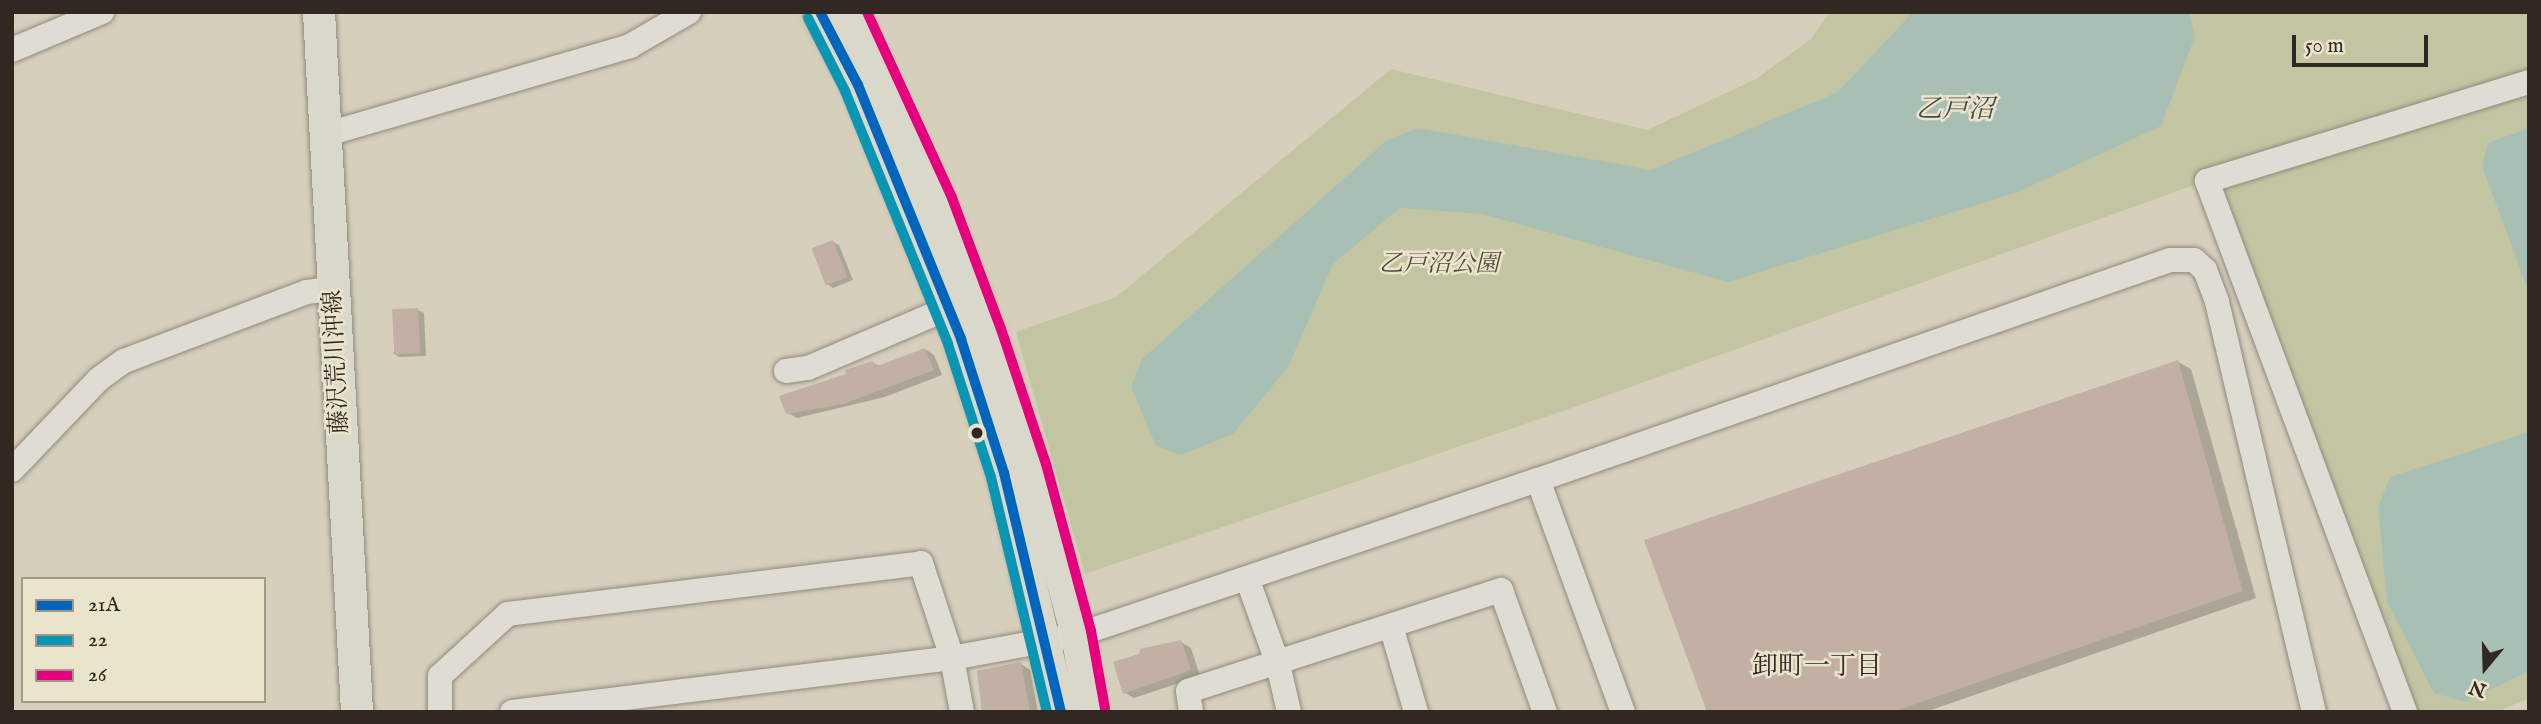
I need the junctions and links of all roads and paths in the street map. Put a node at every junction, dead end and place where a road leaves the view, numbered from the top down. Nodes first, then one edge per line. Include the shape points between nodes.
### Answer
1 (102, 12) edge
2 (319, 12) edge
3 (689, 12) edge
4 (820, 12) edge
5 (851, 12) edge
6 (12, 50) edge
7 (2529, 82) edge
8 (324, 135) junction
9 (332, 289) junction
10 (949, 308) junction
11 (786, 371) dead end
12 (12, 470) edge
13 (1538, 480) junction
14 (1247, 578) junction
15 (1391, 626) junction
16 (1062, 639) junction
17 (952, 658) junction
18 (1278, 664) junction
19 (357, 712) edge
20 (440, 712) edge
21 (512, 712) edge
22 (962, 712) edge
23 (1061, 712) edge
24 (1091, 712) edge
25 (1191, 712) edge
26 (1289, 712) edge
27 (1416, 712) edge
28 (1545, 712) edge
29 (1623, 712) edge
30 (2314, 712) edge
31 (2405, 712) edge

1 - 6 street
2 - 8 main road, 藤沢荒川沖線
3 - 8 street via 630,46
4 - 10 main road via 858,85
5 - 16 main road via 939,204 988,333 1032,468
7 - 31 street via 2207,181
8 - 9 main road, 藤沢荒川沖線
9 - 12 street via 307,292 124,361 99,379
9 - 19 main road, 藤沢荒川沖線
10 - 11 street via 808,368
10 - 16 main road
13 - 14 street
13 - 29 street
13 - 30 street via 2150,263 2194,260 2205,270 2217,302
14 - 16 street
14 - 18 street
15 - 18 street
15 - 27 street
15 - 28 street via 1501,590
16 - 17 street
16 - 23 main road
16 - 24 main road
17 - 20 street via 921,563 508,614 440,676
17 - 21 street
17 - 22 street
18 - 25 street via 1188,691
18 - 26 street

